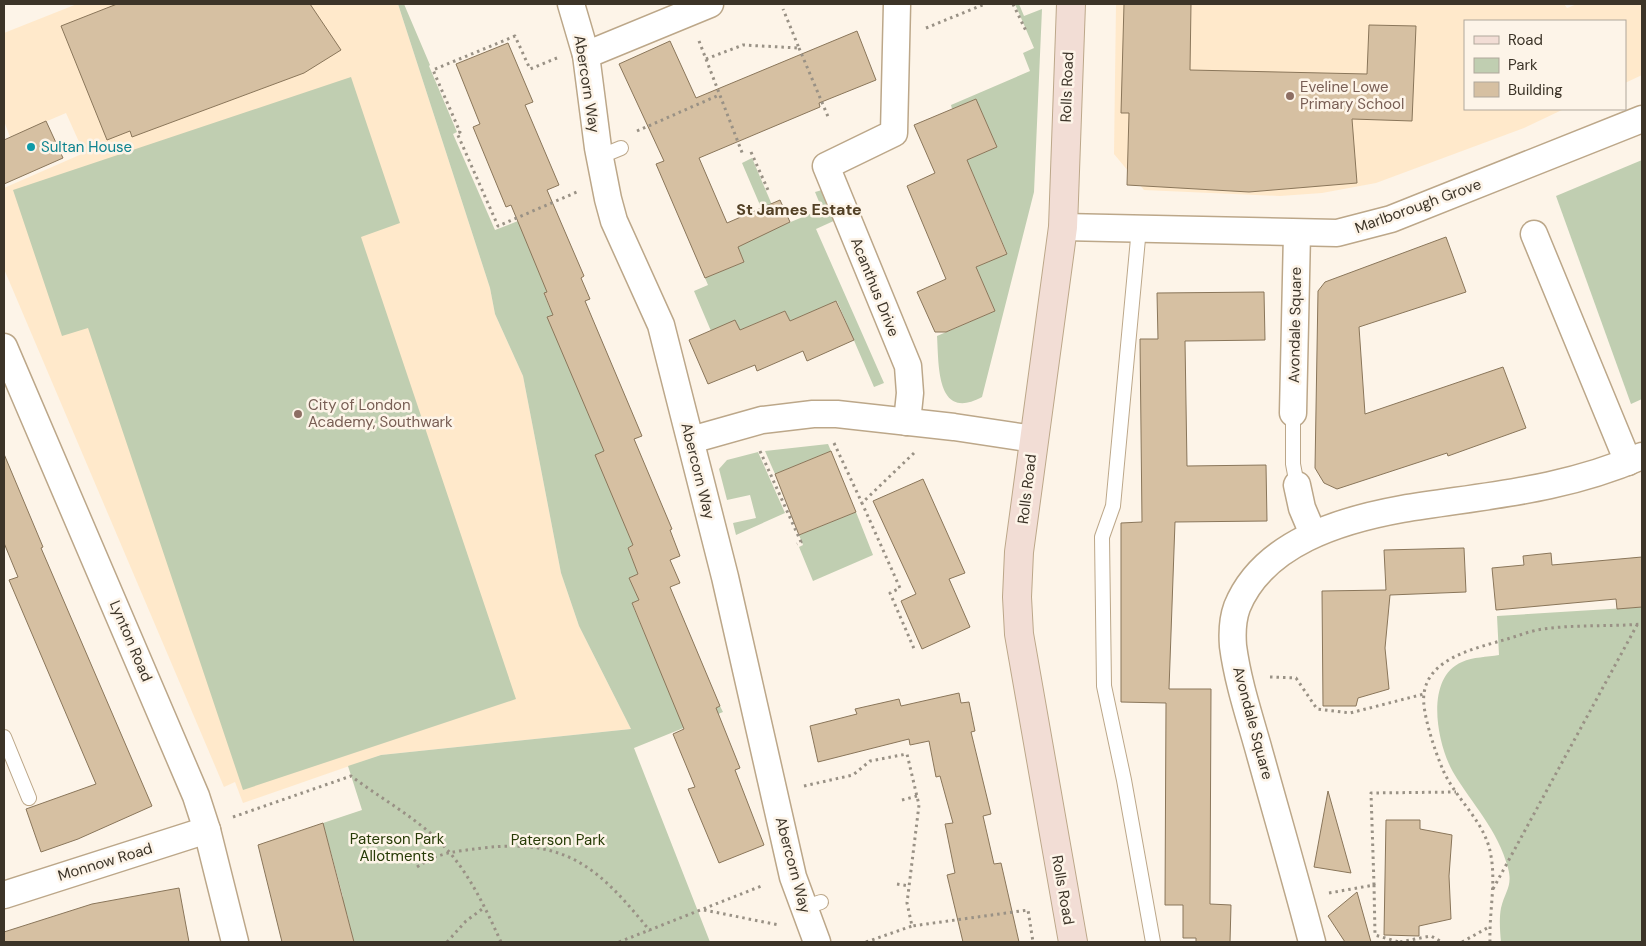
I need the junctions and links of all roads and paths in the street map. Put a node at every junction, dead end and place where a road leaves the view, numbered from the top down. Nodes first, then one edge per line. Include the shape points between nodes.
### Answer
1 (571, 4) edge
2 (710, 4) edge
3 (897, 4) edge
4 (985, 4) edge
5 (1013, 4) edge
6 (1071, 4) edge
7 (784, 10) dead end
8 (922, 29) dead end
9 (1026, 33) dead end
10 (696, 35) dead end
11 (799, 48) junction
12 (573, 56) junction
13 (706, 59) junction
14 (719, 95) junction
15 (830, 119) dead end
16 (1642, 119) edge
17 (631, 133) dead end
18 (751, 152) dead end
19 (743, 155) dead end
20 (768, 190) dead end
21 (578, 191) dead end
22 (1063, 227) junction
23 (1139, 228) junction
24 (1297, 234) junction
25 (1534, 234) dead end
26 (4, 347) edge
27 (1293, 413) joint
28 (907, 422) junction
29 (832, 438) dead end
30 (1034, 439) junction
31 (691, 440) junction
32 (758, 446) dead end
33 (918, 449) dead end
34 (1635, 459) edge
35 (1297, 485) joint
36 (862, 503) junction
37 (1314, 534) junction
38 (798, 544) dead end
39 (1637, 624) junction
40 (1642, 624) edge
41 (915, 651) dead end
42 (1240, 676) junction
43 (1424, 694) junction
44 (4, 737) edge
45 (800, 787) dead end
46 (1457, 792) junction
47 (917, 796) junction
48 (29, 798) dead end
49 (902, 800) dead end
50 (207, 830) junction
51 (450, 852) junction
52 (418, 868) dead end
53 (771, 883) dead end
54 (897, 884) dead end
55 (1374, 885) junction
56 (909, 886) junction
57 (1493, 890) junction
58 (4, 895) edge
59 (1301, 899) junction
60 (485, 906) junction
61 (704, 910) junction
62 (778, 925) dead end
63 (912, 926) junction
64 (1489, 927) junction
65 (650, 931) junction
66 (235, 942) edge
67 (447, 942) edge
68 (501, 942) edge
69 (619, 942) edge
70 (817, 942) edge
71 (866, 942) edge
72 (1033, 942) edge
73 (1073, 942) edge
74 (1153, 942) edge
75 (1312, 942) edge
76 (1400, 942) edge
77 (1442, 942) edge
78 (1462, 942) edge
79 (1490, 942) edge

1 - 12 street, Abercorn Way
2 - 12 street
3 - 28 street, Acanthus Drive via 894,133 826,166 908,366
4 - 8 path
5 - 9 path
6 - 22 main road, Rolls Road
7 - 11 path
10 - 13 path
11 - 13 path via 743,45
11 - 15 path
12 - 21 path via 530,69 516,36 433,70 498,226
12 - 31 street, Abercorn Way via 610,153 614,221 662,325
13 - 14 path
14 - 17 path
14 - 19 path
16 - 24 street, Marlborough Grove via 1391,218 1337,234
18 - 20 path
22 - 23 street, Marlborough Grove
22 - 30 main road, Rolls Road
23 - 24 street, Marlborough Grove
23 - 74 lane via 1114,506 1102,537 1104,686
24 - 27 street, Avondale Square
25 - 34 street, Avondale Square
26 - 50 street, Lynton Road via 154,694
27 - 35 lane, Avondale Square via 1293,464
28 - 30 street
28 - 31 street via 813,414 762,420
29 - 36 path
30 - 73 main road, Rolls Road via 1019,552 1019,634
31 - 70 street, Abercorn Way via 790,827 793,877 812,905
32 - 38 path via 801,542
33 - 36 path
34 - 37 street, Avondale Square via 1563,484 1392,511 1352,520
35 - 37 street, Avondale Square via 1302,508
36 - 41 path via 900,588 890,593
37 - 42 street, Avondale Square via 1275,558 1241,599 1233,634
39 - 40 path
39 - 43 path via 1537,630 1458,654 1436,672
39 - 57 path
42 - 43 path via 1296,678 1317,709 1350,713
42 - 59 street, Avondale Square
43 - 46 path via 1438,759
44 - 48 lane
45 - 47 path via 853,775 870,761 907,754
46 - 55 path via 1371,793
46 - 57 path via 1486,839 1491,854
47 - 49 path
47 - 56 path via 919,805
50 - 51 path via 236,815 351,776 405,814
50 - 58 street, Monnow Road
50 - 66 street, Lynton Road
51 - 52 path via 435,856
51 - 60 path
51 - 65 path via 528,846 568,856 603,877
53 - 61 path
54 - 56 path
55 - 59 path
55 - 76 path via 1375,935
56 - 63 path via 907,903
57 - 64 path
59 - 75 street, Avondale Square
60 - 67 path
60 - 68 path
61 - 62 path
61 - 65 path
63 - 71 path
63 - 72 path via 1028,910
64 - 78 path
64 - 79 path
65 - 69 path
76 - 77 path via 1431,936

